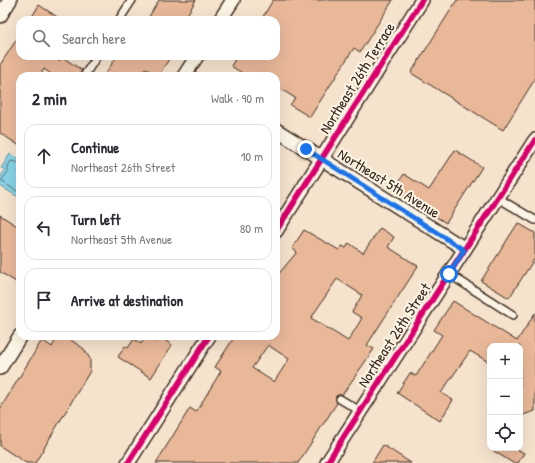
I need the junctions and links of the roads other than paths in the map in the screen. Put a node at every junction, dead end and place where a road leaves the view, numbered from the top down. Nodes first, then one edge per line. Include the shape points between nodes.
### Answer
1 (10, 0) edge
2 (132, 0) edge
3 (233, 0) edge
4 (422, 0) edge
5 (0, 16) edge
6 (122, 16) edge
7 (223, 16) edge
8 (94, 60) edge
9 (195, 60) edge
10 (87, 72) edge
11 (189, 72) edge
12 (280, 133) edge
13 (535, 140) edge
14 (322, 159) junction
15 (498, 198) junction
16 (535, 220) edge
17 (280, 224) edge
18 (464, 250) junction
19 (449, 274) junction
20 (513, 315) dead end
21 (18, 340) edge
22 (206, 340) edge
23 (0, 368) edge
24 (340, 399) dead end
25 (360, 411) junction
26 (128, 463) edge
27 (327, 463) edge

1 - 5 street
2 - 6 lane
3 - 7 street
4 - 14 street, Northeast 26th Terrace
8 - 10 lane
9 - 11 street
12 - 14 street, Northeast 5th Avenue
13 - 15 street, Northeast 26th Street
14 - 17 street, Northeast 26th Terrace
14 - 18 street, Northeast 5th Avenue
15 - 16 lane
15 - 18 street, Northeast 26th Street
18 - 19 street, Northeast 26th Street
19 - 20 lane
19 - 25 street, Northeast 26th Street
21 - 23 street
22 - 26 street
24 - 25 lane
25 - 27 street, Northeast 26th Street

